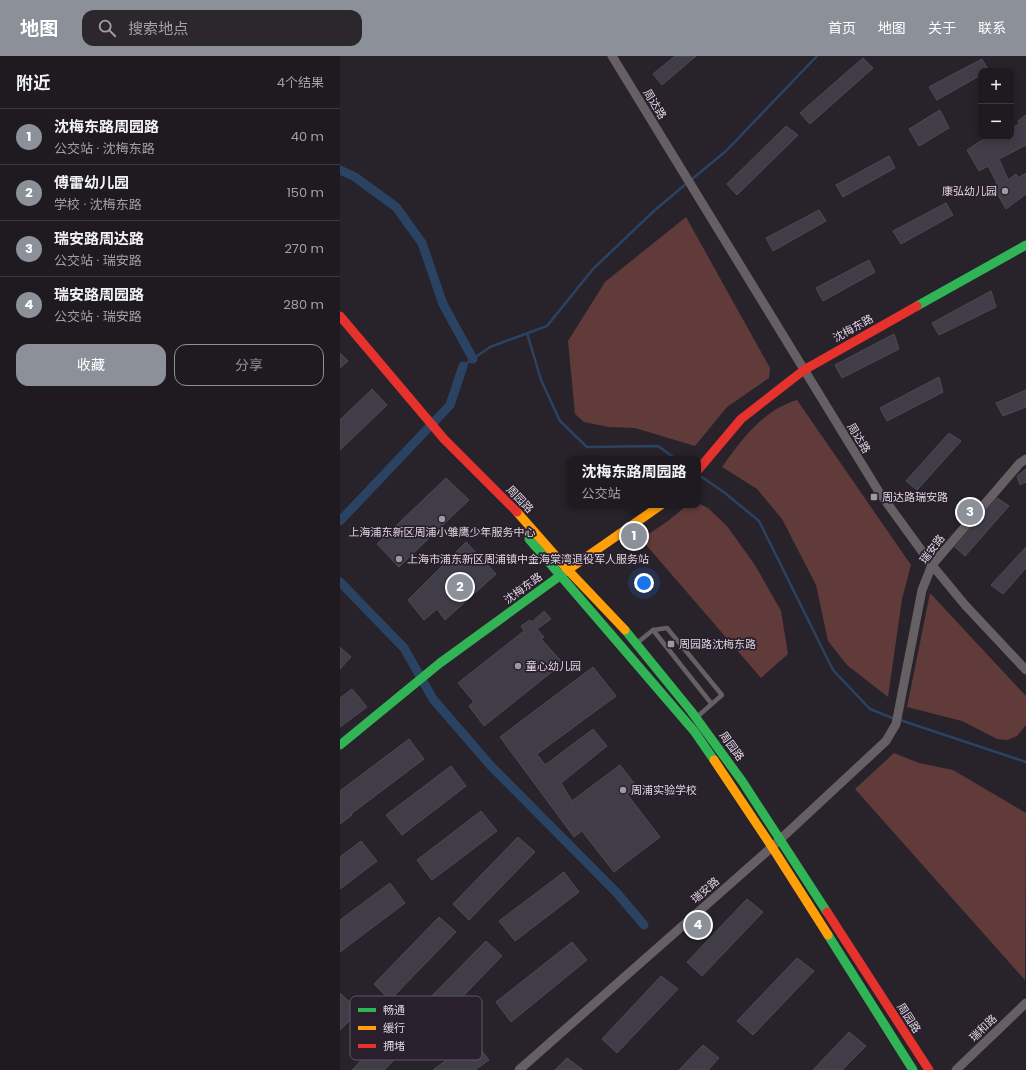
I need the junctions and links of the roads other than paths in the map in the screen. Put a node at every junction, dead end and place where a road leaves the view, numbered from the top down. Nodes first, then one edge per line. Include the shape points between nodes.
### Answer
1 (612, 56) edge
2 (1026, 245) edge
3 (340, 316) edge
4 (804, 370) junction
5 (1026, 459) edge
6 (701, 466) edge
7 (473, 470) junction
8 (657, 508) edge
9 (932, 565) junction
10 (568, 570) junction
11 (560, 576) junction
12 (653, 630) junction
13 (636, 643) junction
14 (1026, 670) edge
15 (711, 703) junction
16 (696, 718) junction
17 (340, 745) edge
18 (780, 840) junction
19 (772, 847) junction
20 (1026, 1003) edge
21 (519, 1070) edge
22 (913, 1070) edge
23 (929, 1070) edge
24 (956, 1070) edge

1 - 4 street, 周达路
2 - 4 street, 沈梅东路
3 - 7 street, 周园路
4 - 6 street, 沈梅东路 via 741,419
4 - 9 street, 周达路 via 879,492
5 - 9 street, 瑞安路
7 - 10 street, 周园路 via 508,502
7 - 11 street, 周园路
8 - 10 street, 沈梅东路
9 - 14 street, 周达路 via 965,605
9 - 18 street, 瑞安路 via 922,590 896,724 886,741
10 - 11 street, 沈梅东路
10 - 13 street, 周园路 via 615,617
11 - 17 street, 沈梅东路 via 440,663
11 - 19 street, 周园路 via 694,731
12 - 13 lane
12 - 15 lane
12 - 15 lane via 667,628 722,695
13 - 16 street, 周园路
15 - 16 lane
16 - 18 street, 周园路 via 742,781
18 - 19 street, 瑞安路
18 - 23 street, 周园路
19 - 21 street, 瑞安路
19 - 22 street, 周园路
20 - 24 street, 瑞和路

